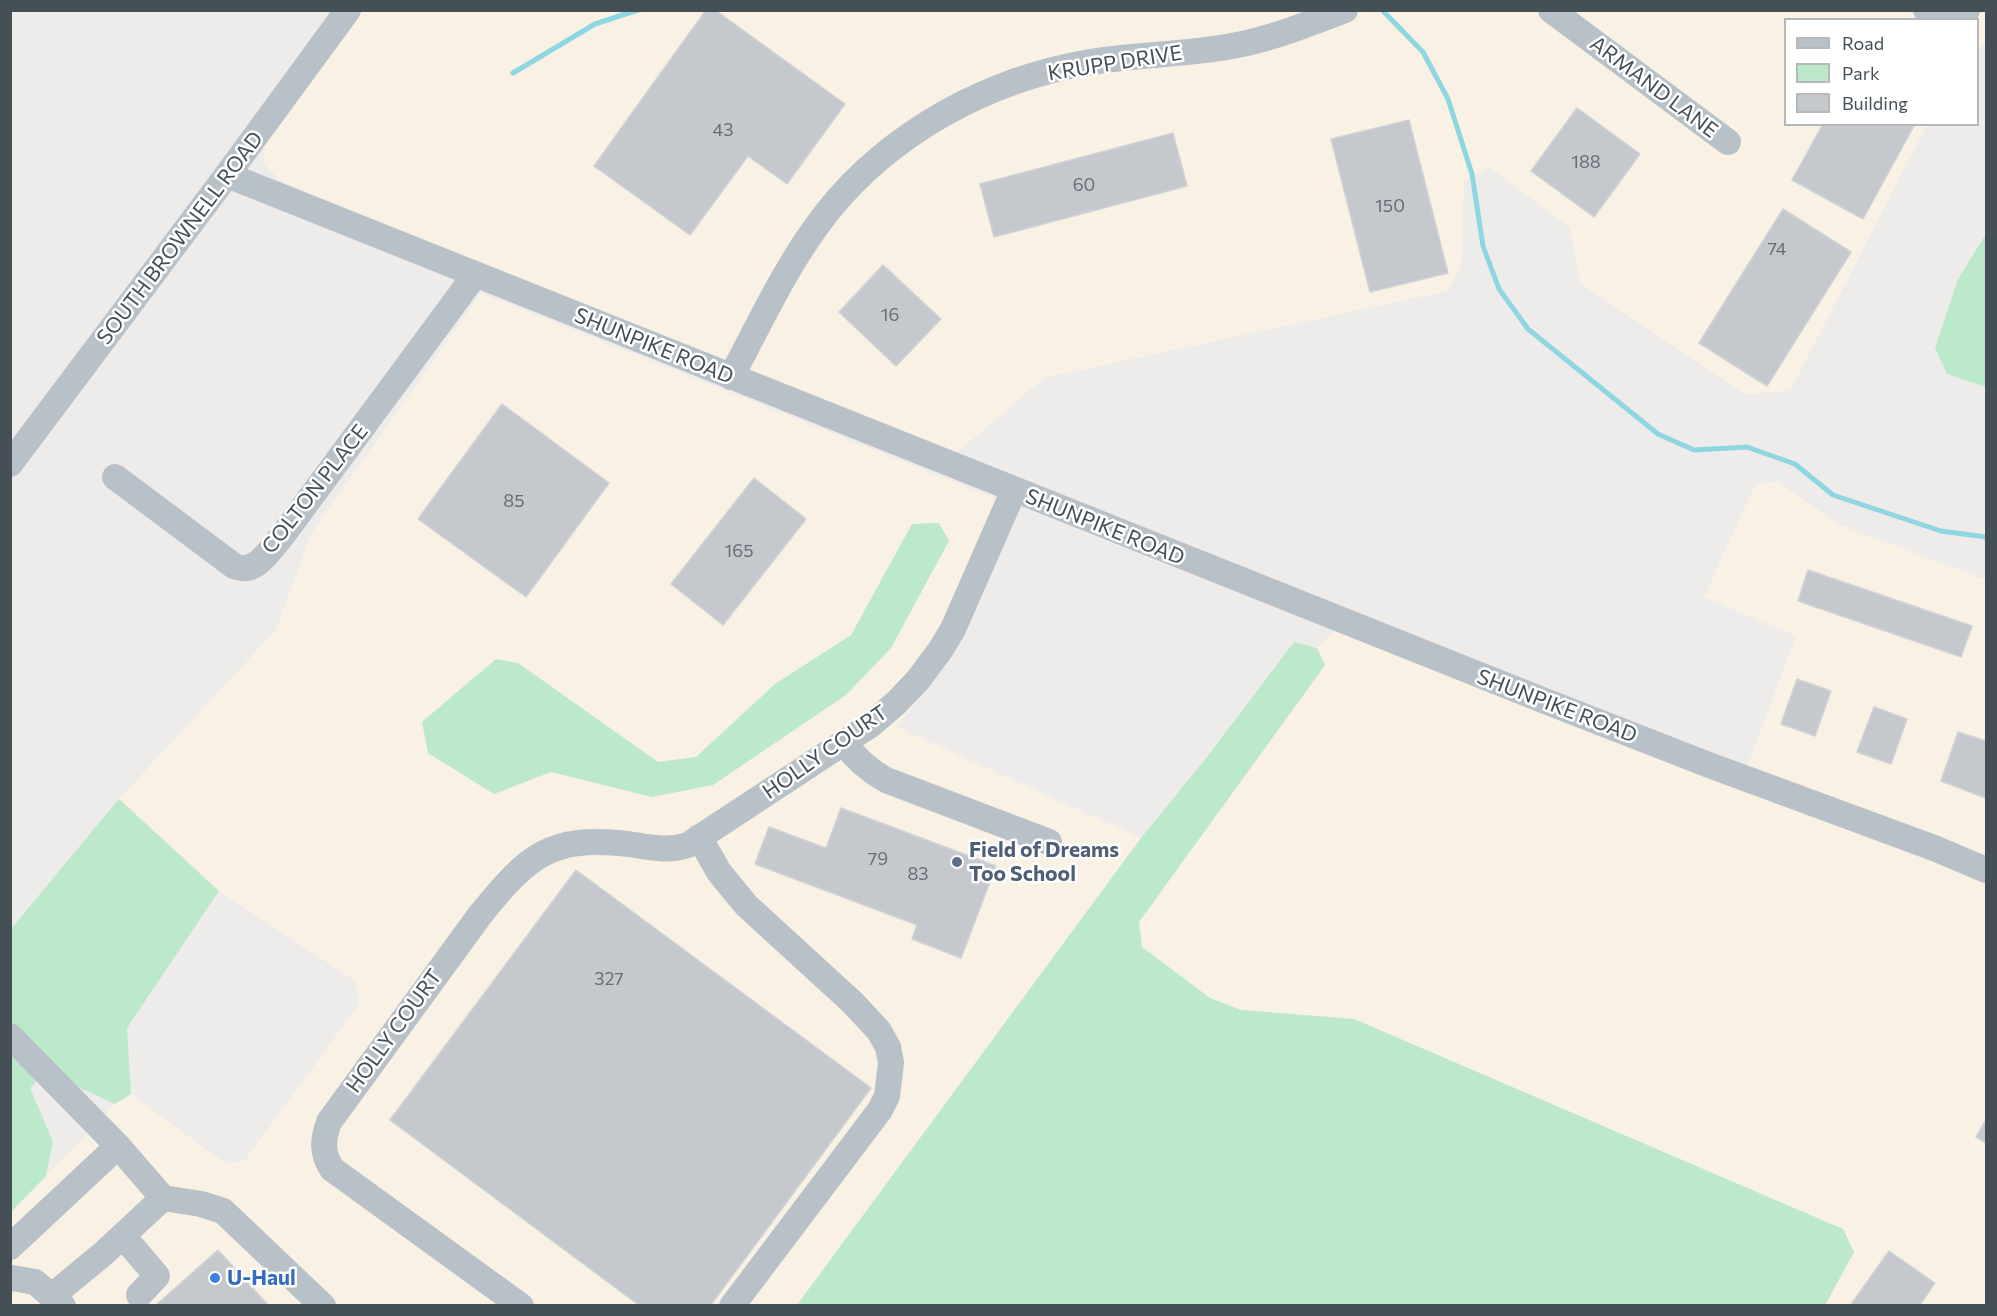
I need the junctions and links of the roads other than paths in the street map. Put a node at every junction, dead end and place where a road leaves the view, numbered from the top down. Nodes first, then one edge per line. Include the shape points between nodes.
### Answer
1 (348, 10) edge
2 (1344, 10) edge
3 (1551, 10) edge
4 (1728, 142) dead end
5 (227, 176) junction
6 (475, 275) junction
7 (731, 377) junction
8 (10, 464) edge
9 (115, 477) dead end
10 (1014, 490) junction
11 (844, 743) junction
12 (699, 837) junction
13 (1049, 842) dead end
14 (1986, 870) edge
15 (10, 1036) edge
16 (118, 1146) junction
17 (163, 1198) junction
18 (123, 1236) junction
19 (10, 1247) edge
20 (11, 1277) edge
21 (139, 1295) dead end
22 (51, 1302) edge
23 (323, 1305) edge
24 (521, 1305) edge
25 (732, 1305) edge

1 - 5 street, SOUTH BROWNELL ROAD
2 - 7 street, KRUPP DRIVE via 1264,39 1230,46 1062,68 986,93 938,117 874,164 830,210 792,262
3 - 4 street, ARMAND LANE
5 - 6 street, SHUNPIKE ROAD
5 - 8 street, SOUTH BROWNELL ROAD
6 - 7 street, SHUNPIKE ROAD
6 - 9 street, COLTON PLACE via 282,536 256,564 246,568 234,566
7 - 10 street, SHUNPIKE ROAD
10 - 11 street, HOLLY COURT via 975,584 942,649 896,703
10 - 14 street, SHUNPIKE ROAD via 1556,706
11 - 12 street, HOLLY COURT
11 - 13 street via 856,759 886,780
12 - 24 street, HOLLY COURT via 674,849 590,841 571,843 556,846 534,860 501,889 480,915 329,1122 323,1150 332,1169
12 - 25 street via 719,872 746,905 868,1017 888,1047 891,1063 887,1096 880,1110
15 - 16 street
16 - 17 street
16 - 19 street
17 - 18 street
17 - 23 street via 223,1211
18 - 21 street via 157,1276
18 - 22 street
20 - 22 street

